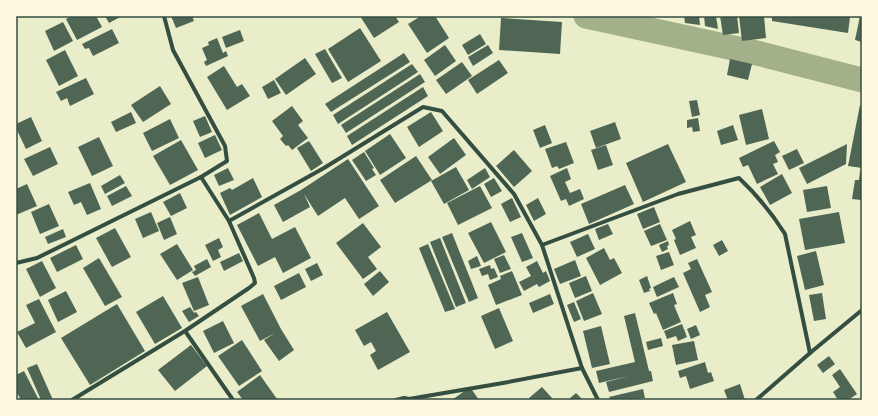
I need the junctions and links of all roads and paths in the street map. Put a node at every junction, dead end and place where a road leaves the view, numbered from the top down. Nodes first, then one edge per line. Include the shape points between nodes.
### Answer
1 (164, 16) edge
2 (201, 177) junction
3 (228, 221) junction
4 (542, 245) junction
5 (16, 256) edge
6 (17, 262) edge
7 (862, 310) edge
8 (185, 331) junction
9 (810, 353) junction
10 (582, 368) junction
11 (72, 400) edge
12 (233, 400) edge
13 (396, 400) edge
14 (598, 400) edge
15 (756, 400) edge

1 - 2 street via 173,50 225,146 227,161
2 - 3 street
2 - 6 street via 37,258
3 - 4 street via 324,168 423,107 442,111 514,194
3 - 8 street via 255,284
4 - 9 street via 678,194 739,178 777,220 785,234
4 - 10 street
5 - 6 street
7 - 9 street
8 - 11 street
8 - 12 street
9 - 15 street
10 - 13 street
10 - 14 street

